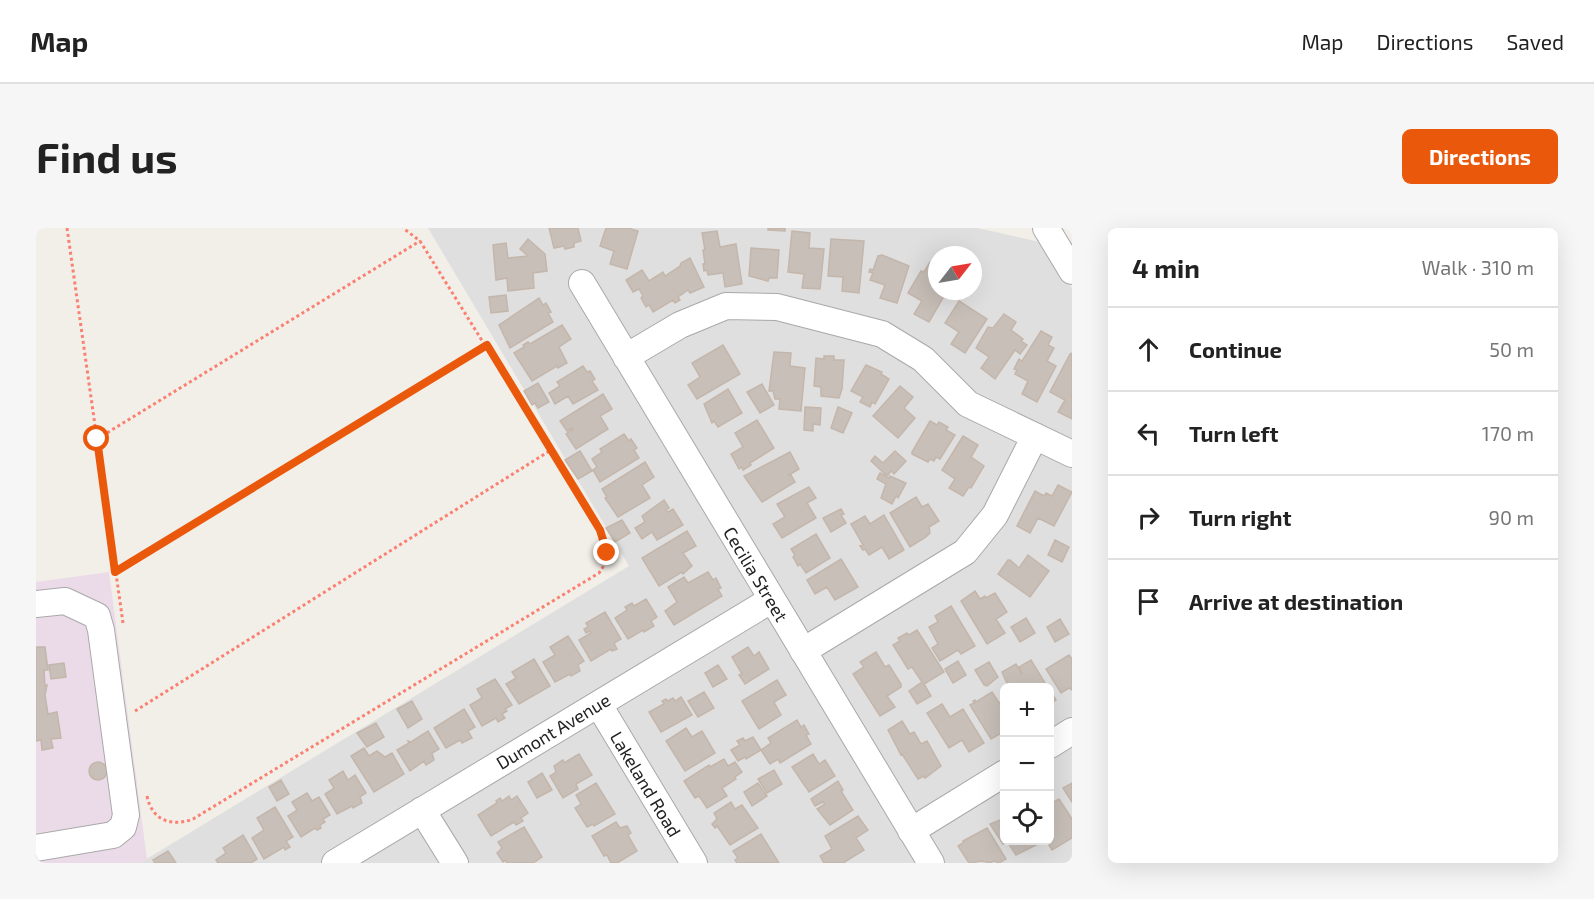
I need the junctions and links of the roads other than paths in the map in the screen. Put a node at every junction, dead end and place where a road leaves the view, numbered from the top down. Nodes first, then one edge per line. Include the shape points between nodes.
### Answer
1 (1046, 228) edge
2 (1072, 271) edge
3 (582, 284) dead end
4 (626, 357) junction
5 (1035, 436) junction
6 (1072, 454) edge
7 (771, 600) junction
8 (36, 604) edge
9 (802, 651) junction
10 (598, 705) junction
11 (1072, 731) edge
12 (1054, 742) edge
13 (1000, 776) edge
14 (422, 810) junction
15 (911, 831) junction
16 (36, 848) edge
17 (335, 863) edge
18 (455, 863) edge
19 (694, 863) edge
20 (931, 863) edge

1 - 2 street
3 - 4 street, Cecilia Street
4 - 5 street via 680,325 726,306 777,307 882,334 923,359 968,404
4 - 7 street, Cecilia Street
5 - 6 street
5 - 9 street via 995,515 965,552
7 - 9 street, Cecilia Street
7 - 10 street, Dumont Avenue
8 - 16 street via 64,600 97,616 126,815 123,827 113,835
9 - 15 street, Cecilia Street
10 - 14 street, Dumont Avenue
10 - 19 street, Lakeland Road
11 - 12 street
13 - 15 street
14 - 17 street, Dumont Avenue
14 - 18 street
15 - 20 street, Cecilia Street

